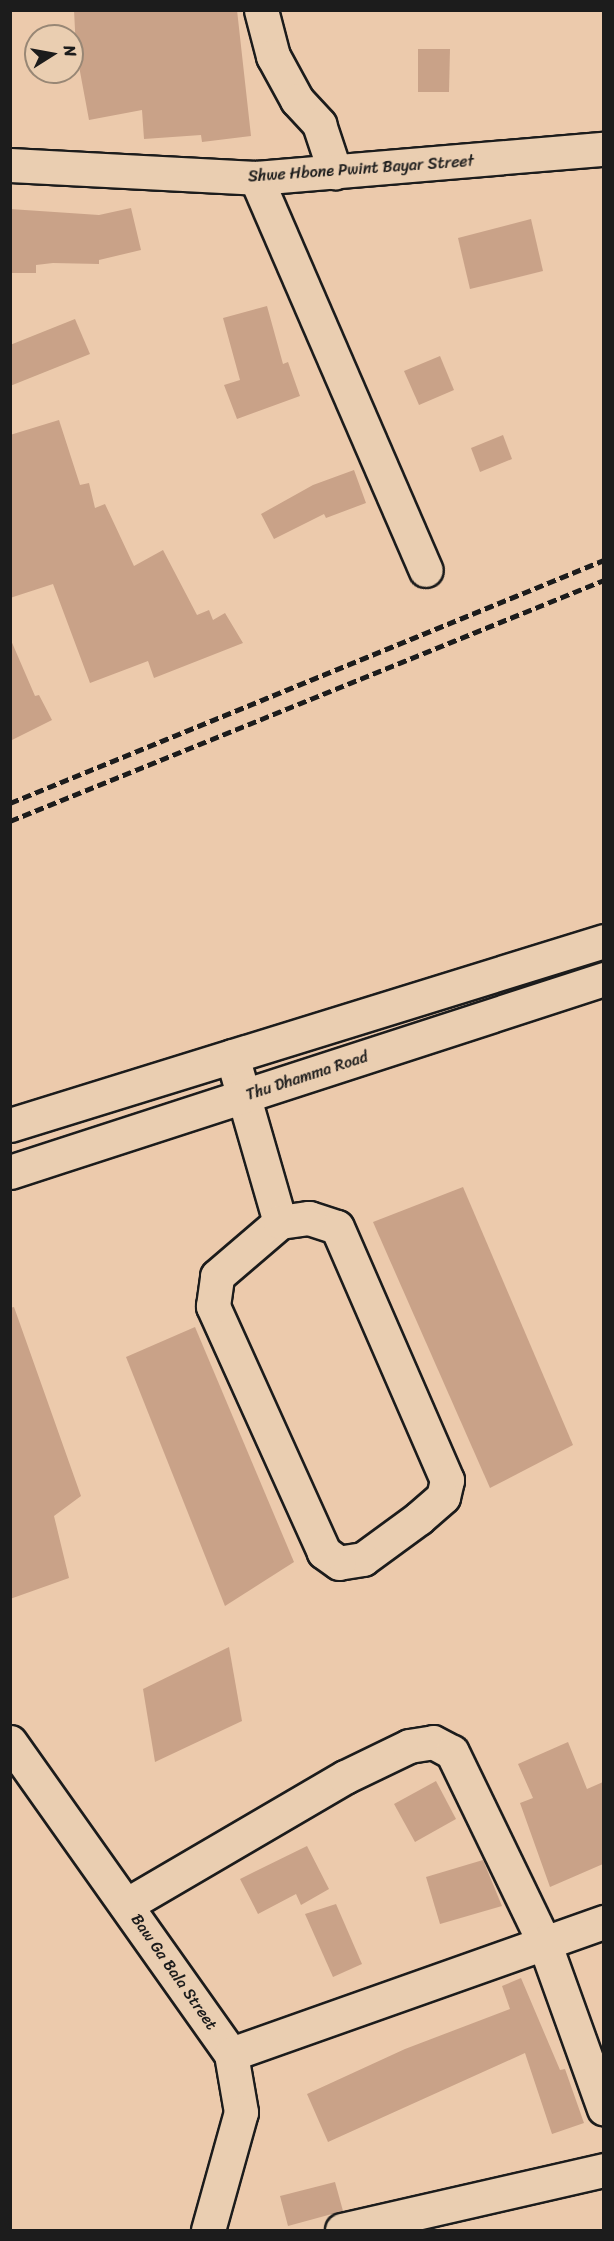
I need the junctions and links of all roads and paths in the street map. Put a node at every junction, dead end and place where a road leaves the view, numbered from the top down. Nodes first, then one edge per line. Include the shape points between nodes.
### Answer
1 (261, 10) edge
2 (603, 149) edge
3 (10, 165) edge
4 (335, 172) junction
5 (256, 178) junction
6 (426, 570) dead end
7 (603, 941) edge
8 (603, 979) edge
9 (232, 1056) junction
10 (245, 1096) junction
11 (10, 1125) edge
12 (10, 1172) edge
13 (280, 1222) junction
14 (10, 1742) edge
15 (126, 1905) junction
16 (603, 1922) edge
17 (544, 1942) junction
18 (231, 2054) junction
19 (603, 2109) edge
20 (603, 2170) edge
21 (208, 2230) edge
22 (342, 2230) edge

1 - 4 street via 273,56 297,100 319,124
2 - 4 street, Shwe Hbone Pwint Bayar Street
3 - 5 street, Shwe Hbone Pwint Bayar Street
4 - 5 street, Shwe Hbone Pwint Bayar Street
5 - 6 street
7 - 9 street
8 - 10 street, Thu Dhamma Road
9 - 10 street
9 - 11 street
10 - 12 street, Thu Dhamma Road
10 - 13 street
13 - 13 street via 309,1218 337,1227 447,1480 435,1504 363,1559 339,1563 324,1552 213,1305 217,1276
14 - 15 street, Baw Ga Bala Street
15 - 17 street via 345,1777 409,1746 433,1742 452,1752
15 - 18 street, Baw Ga Bala Street
16 - 17 street
17 - 18 street
17 - 19 street
18 - 21 street, Baw Ga Bala Street via 241,2112
20 - 22 street

